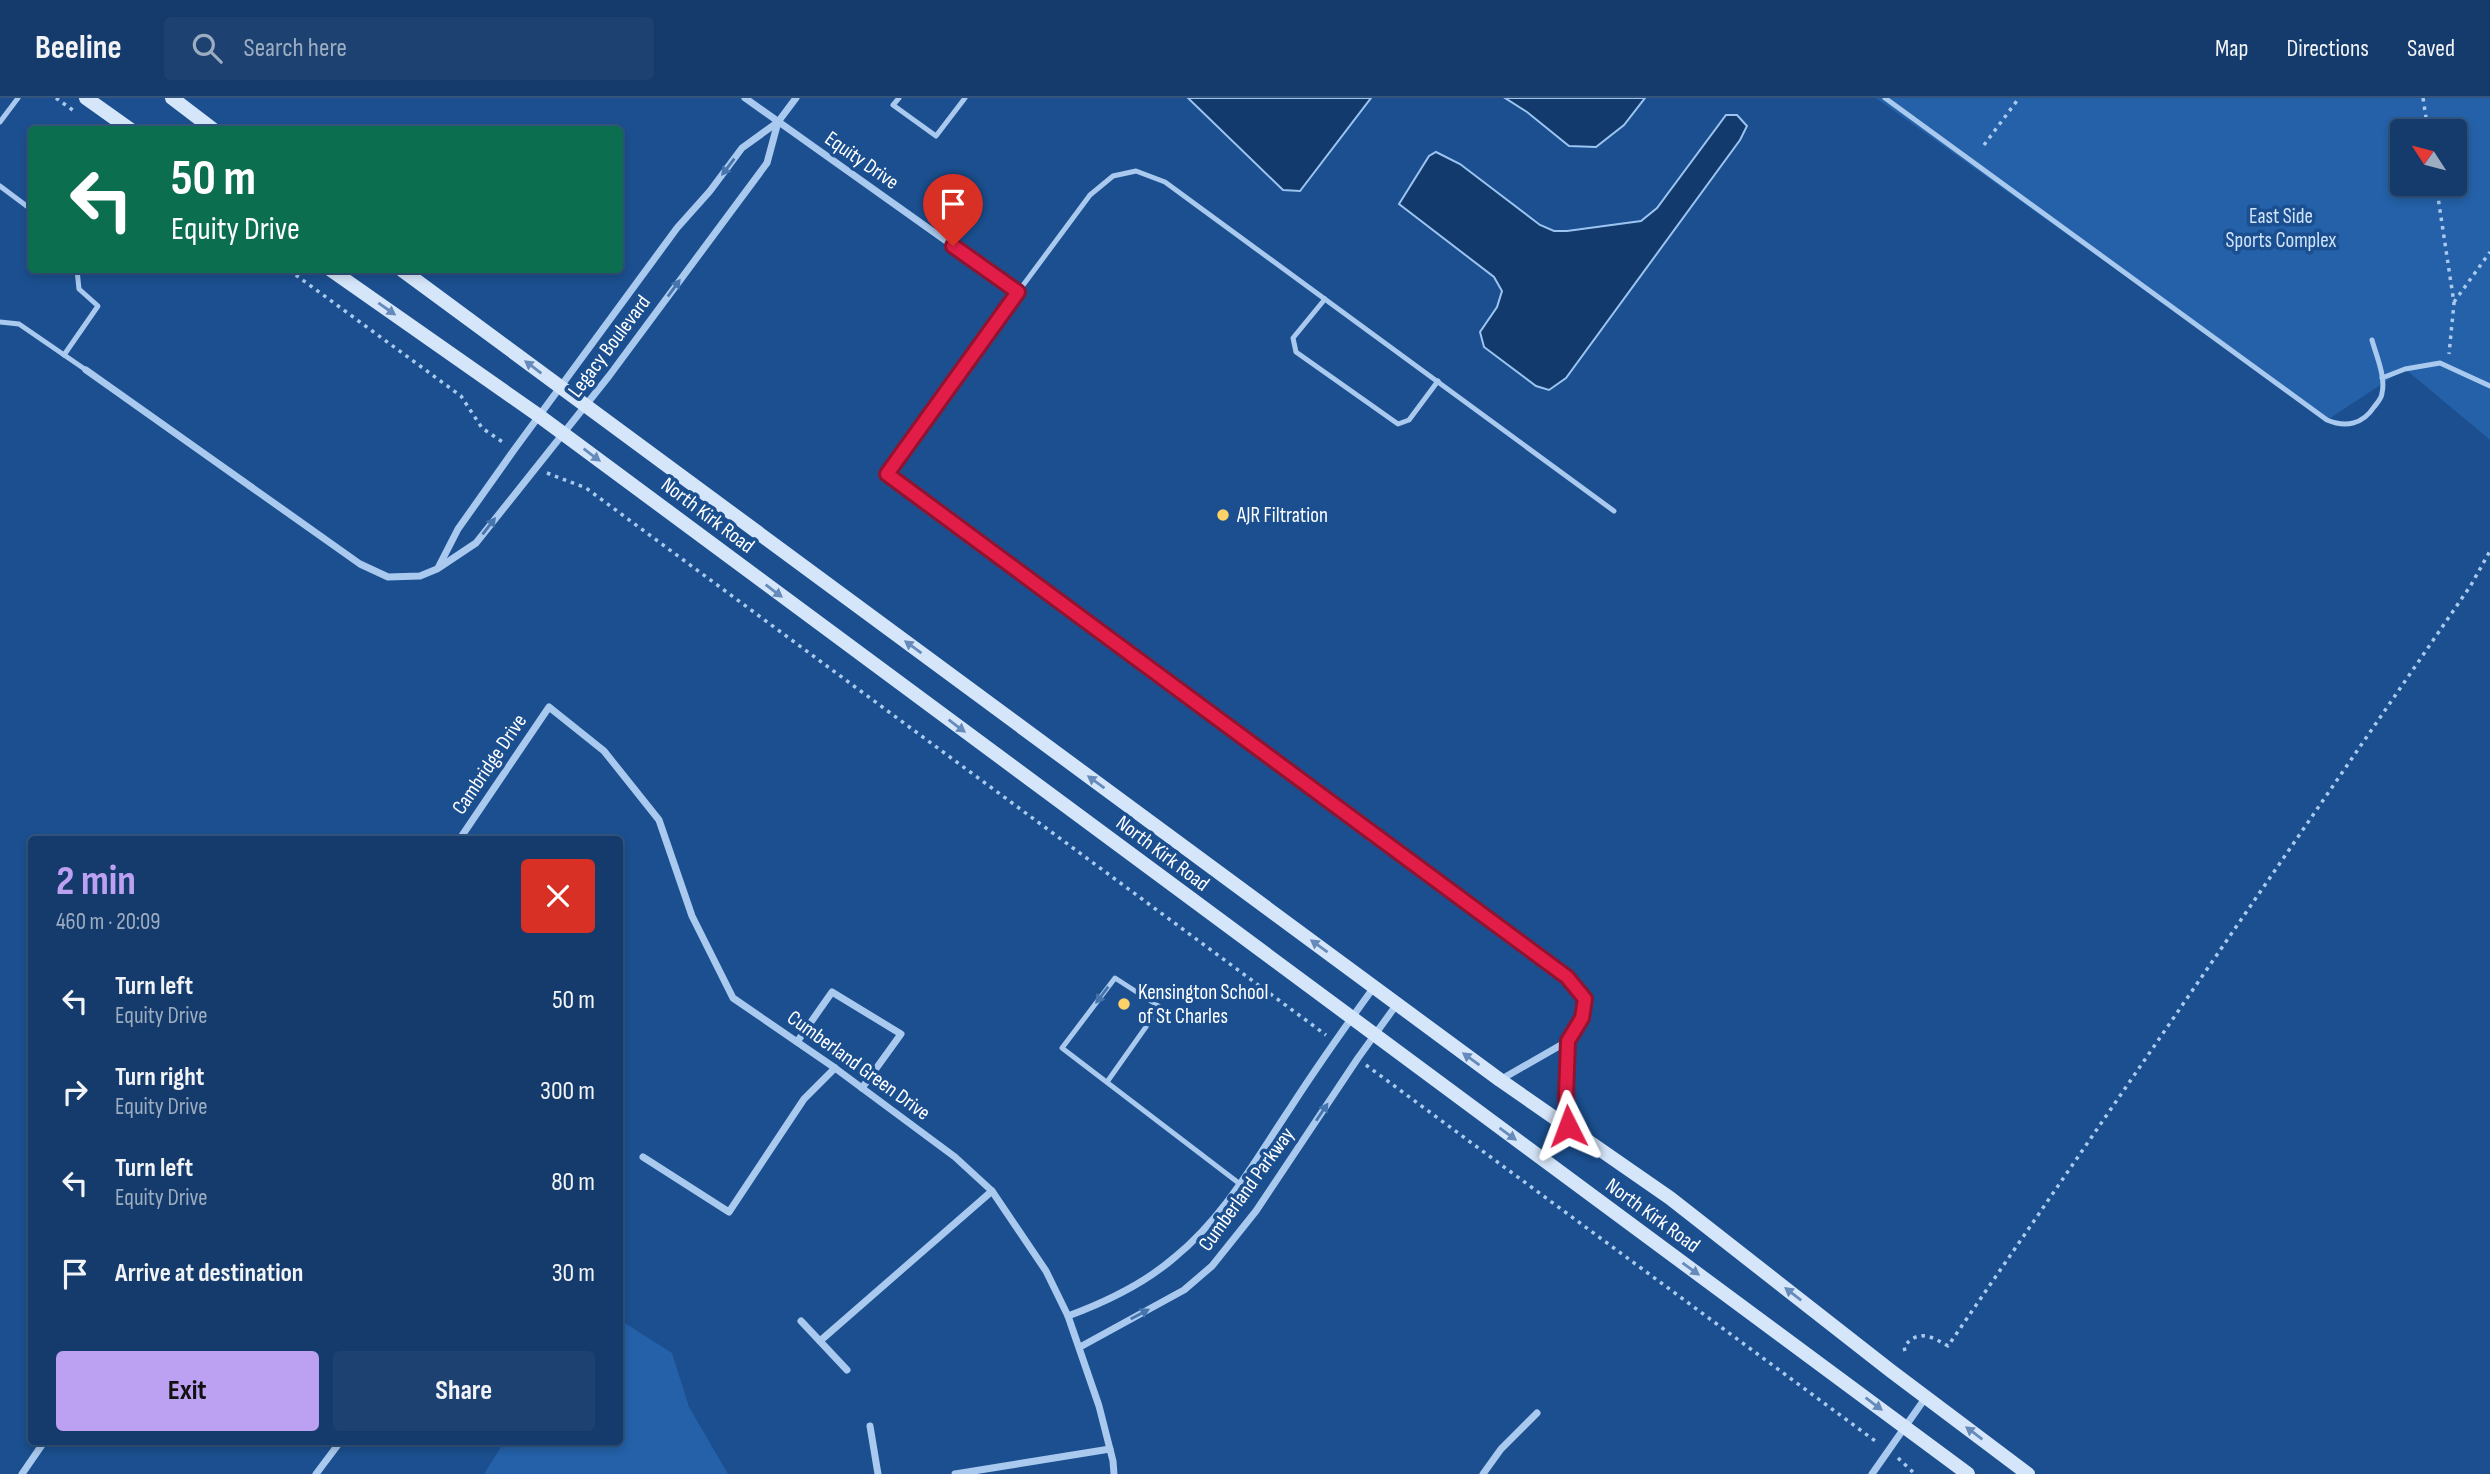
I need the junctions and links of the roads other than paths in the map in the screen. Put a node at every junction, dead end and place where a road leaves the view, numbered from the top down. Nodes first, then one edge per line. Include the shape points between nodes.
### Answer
1 (18, 98) edge
2 (86, 98) edge
3 (172, 98) edge
4 (745, 98) edge
5 (796, 98) edge
6 (899, 98) edge
7 (965, 98) edge
8 (1885, 98) edge
9 (0, 122) edge
10 (778, 122) junction
11 (125, 126) edge
12 (209, 126) edge
13 (0, 186) edge
14 (28, 207) edge
15 (77, 273) edge
16 (335, 273) edge
17 (405, 273) edge
18 (1018, 292) junction
19 (1325, 299) junction
20 (0, 322) edge
21 (2372, 340) dead end
22 (64, 355) junction
23 (86, 370) joint
24 (2382, 378) junction
25 (1438, 382) junction
26 (2490, 386) edge
27 (559, 387) junction
28 (585, 406) junction
29 (538, 415) junction
30 (562, 433) junction
31 (1614, 511) dead end
32 (437, 569) junction
33 (549, 707) joint
34 (462, 836) edge
35 (1374, 986) junction
36 (1397, 1004) junction
37 (1351, 1019) junction
38 (1374, 1035) junction
39 (1568, 1041) junction
40 (797, 1042) junction
41 (835, 1068) junction
42 (1500, 1080) junction
43 (1107, 1083) junction
44 (862, 1088) junction
45 (1568, 1126) junction
46 (643, 1157) dead end
47 (1240, 1184) junction
48 (992, 1191) junction
49 (1068, 1316) junction
50 (801, 1321) dead end
51 (820, 1341) junction
52 (1080, 1346) junction
53 (847, 1370) dead end
54 (1926, 1397) junction
55 (1537, 1413) dead end
56 (870, 1426) dead end
57 (1904, 1426) junction
58 (42, 1445) edge
59 (338, 1445) edge
60 (1110, 1449) junction
61 (22, 1474) edge
62 (316, 1474) edge
63 (878, 1474) edge
64 (955, 1474) edge
65 (1114, 1474) edge
66 (1483, 1474) edge
67 (1872, 1474) edge
68 (1968, 1474) edge
69 (2028, 1474) edge

1 - 9 lane
2 - 11 main road
3 - 12 main road
4 - 10 street, Equity Drive
5 - 10 street, Legacy Boulevard
6 - 7 lane via 893,106 936,136
8 - 24 lane via 2327,420 2353,424 2367,417 2382,394
10 - 18 street, Equity Drive
10 -> 27 street, Legacy Boulevard via 742,148
28 -> 10 street, Legacy Boulevard via 767,163
13 - 14 lane
15 - 22 lane via 79,289 98,306
16 -> 29 main road, North Kirk Road
27 -> 17 main road, North Kirk Road
18 - 19 lane via 1090,194 1113,176 1136,172 1165,182
18 - 39 street via 887,474 1567,977 1585,999 1582,1018
19 - 25 lane
19 - 25 lane via 1293,338 1296,352 1398,424 1409,420
20 - 22 lane via 19,324
21 - 24 lane
22 - 23 lane
23 - 32 street, Legacy Boulevard via 360,564 388,577 420,576
24 - 26 lane via 2440,363
25 - 31 lane
27 - 28 main road, North Kirk Road
27 - 29 street, Legacy Boulevard
28 - 30 street, Legacy Boulevard
35 -> 28 main road, North Kirk Road
29 - 30 main road, North Kirk Road
29 - 32 street, Legacy Boulevard via 458,529
32 -> 30 street, Legacy Boulevard via 476,543
30 -> 37 main road, North Kirk Road
33 - 34 street, Cambridge Drive
33 - 40 street, Cumberland Green Drive via 604,751 659,820 692,916 733,998
35 - 36 main road, North Kirk Road
35 - 37 street, Cumberland Parkway
36 - 38 street, Cumberland Parkway
42 -> 36 main road, North Kirk Road
37 - 38 main road, North Kirk Road
37 - 47 street, Cumberland Parkway
52 -> 38 street, Cumberland Parkway via 1184,1290 1212,1266 1256,1211
38 -> 57 main road, North Kirk Road
39 - 42 street
39 - 45 street
40 - 41 street, Cumberland Green Drive
40 - 44 street via 832,992 901,1034
41 - 44 street, Cumberland Green Drive
41 - 46 street via 804,1099 729,1212
42 - 45 main road, North Kirk Road
43 -> 43 lane via 1160,1007 1115,978 1062,1048
43 - 47 lane
44 - 48 street, Cumberland Green Drive via 955,1157
54 -> 45 main road, North Kirk Road via 1670,1198
47 - 49 street, Cumberland Parkway via 1211,1224 1175,1258 1104,1303
48 - 49 street, Cumberland Green Drive via 1046,1271
48 - 51 street
49 - 52 street, Cumberland Green Drive
50 - 51 street
51 - 53 street
52 - 60 street, Cumberland Green Drive
54 - 57 street
69 -> 54 main road, North Kirk Road
55 - 66 street
56 - 63 street
57 - 67 street
57 - 68 main road, North Kirk Road
58 - 61 street
59 - 62 street
60 - 64 street
60 - 65 street, Cumberland Green Drive

